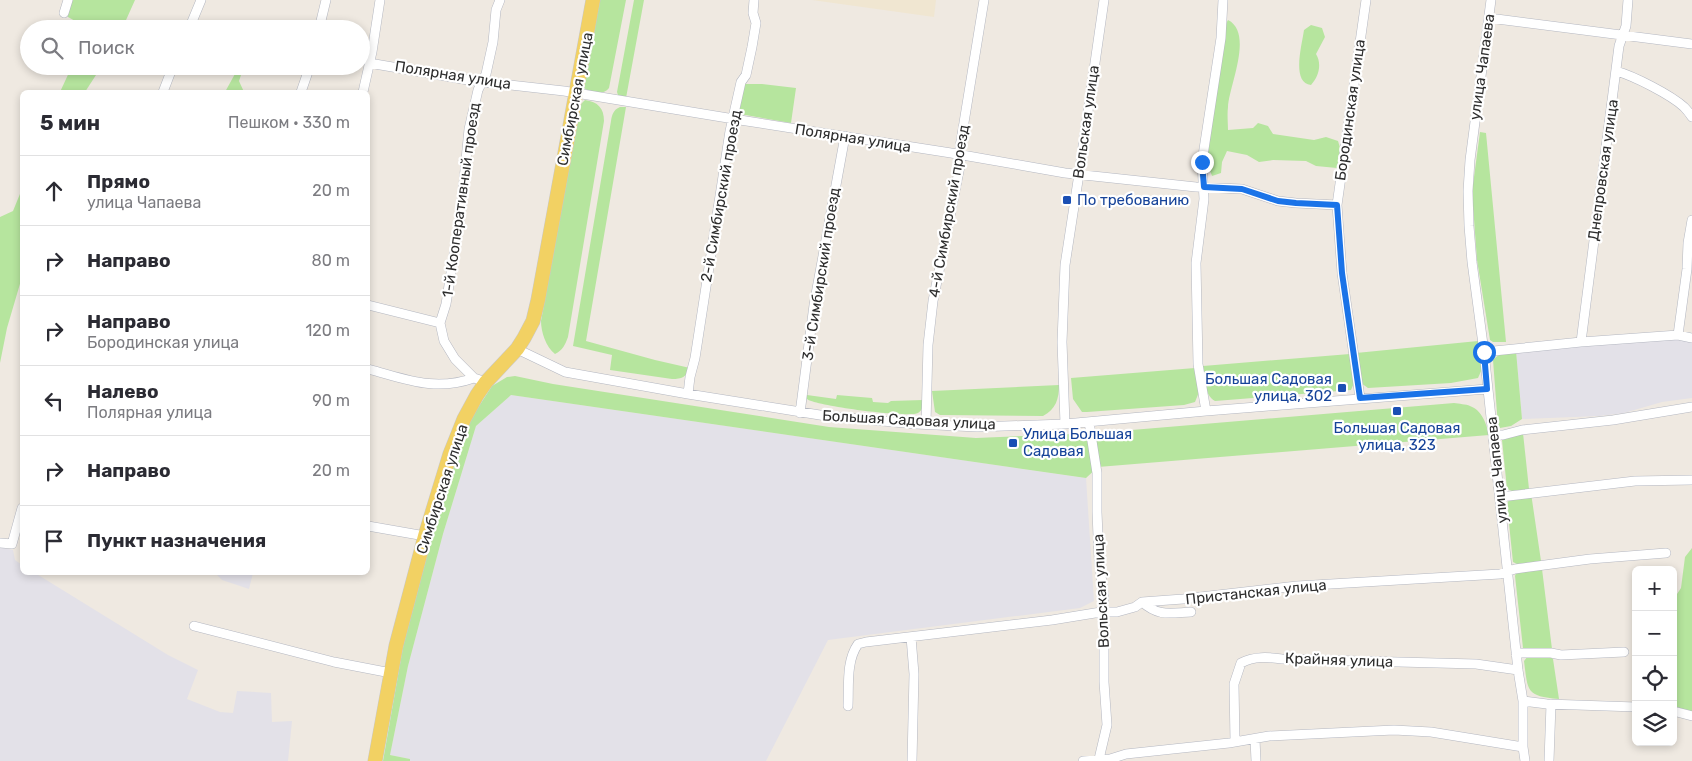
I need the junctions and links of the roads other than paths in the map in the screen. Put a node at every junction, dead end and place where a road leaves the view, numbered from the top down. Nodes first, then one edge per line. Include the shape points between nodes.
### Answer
1 (68, 0) edge
2 (200, 0) edge
3 (326, 0) edge
4 (380, 0) edge
5 (500, 0) edge
6 (593, 0) edge
7 (754, 0) edge
8 (984, 0) edge
9 (1104, 0) edge
10 (1223, 0) edge
11 (1366, 0) edge
12 (1491, 0) edge
13 (1628, 0) edge
14 (64, 13) dead end
15 (1489, 18) junction
16 (192, 20) edge
17 (321, 20) edge
18 (1622, 35) junction
19 (1692, 44) edge
20 (370, 57) edge
21 (370, 63) edge
22 (1616, 71) junction
23 (170, 75) edge
24 (307, 75) edge
25 (367, 75) edge
26 (482, 82) junction
27 (164, 90) edge
28 (302, 90) edge
29 (363, 90) edge
30 (576, 93) junction
31 (1692, 117) edge
32 (733, 119) junction
33 (845, 136) junction
34 (960, 155) junction
35 (1079, 174) junction
36 (1204, 187) junction
37 (1337, 205) junction
38 (1692, 220) edge
39 (370, 306) edge
40 (440, 323) junction
41 (1678, 335) junction
42 (1692, 338) edge
43 (1581, 342) junction
44 (517, 349) junction
45 (1484, 352) junction
46 (370, 371) edge
47 (480, 380) junction
48 (1487, 389) junction
49 (688, 394) junction
50 (1360, 398) junction
51 (1692, 407) edge
52 (1206, 411) junction
53 (800, 413) junction
54 (1089, 422) junction
55 (926, 424) junction
56 (1065, 424) junction
57 (1493, 435) junction
58 (1692, 480) edge
59 (1500, 497) junction
60 (20, 515) edge
61 (370, 526) edge
62 (425, 536) junction
63 (0, 543) edge
64 (1666, 553) dead end
65 (1508, 571) junction
66 (1142, 602) junction
67 (1101, 612) junction
68 (1191, 612) dead end
69 (194, 626) dead end
70 (911, 636) junction
71 (1624, 652) dead end
72 (1516, 653) junction
73 (1518, 670) junction
74 (391, 673) junction
75 (1523, 701) junction
76 (1551, 704) junction
77 (848, 706) dead end
78 (1632, 707) edge
79 (1677, 712) edge
80 (1692, 716) edge
81 (1254, 739) junction
82 (1235, 742) junction
83 (1523, 748) junction
84 (1099, 759) junction
85 (375, 761) edge
86 (912, 761) edge
87 (1082, 761) edge
88 (1256, 761) edge
89 (1525, 761) edge
90 (1549, 761) edge

1 - 14 street
2 - 16 street
3 - 17 street
4 - 20 street
5 - 26 street, 1-й Кооперативный проезд
6 - 30 main road, Симбирская улица
7 - 32 street, 2-й Симбирский проезд via 756,23 752,47
8 - 34 street, 4-й Симбирский проезд
9 - 35 street, Вольская улица
10 - 36 street via 1221,38 1202,162
11 - 37 street, Бородинская улица
12 - 15 street, улица Чапаева
13 - 18 street, Днепровская улица
15 - 18 street
15 - 45 street, улица Чапаева via 1468,191 1472,262
18 - 19 street
18 - 22 street, Днепровская улица
21 - 26 street, Полярная улица
22 - 31 street via 1661,92 1684,107
22 - 43 street, Днепровская улица
23 - 27 street
24 - 28 street
25 - 29 street
26 - 30 street, Полярная улица
26 - 40 street, 1-й Кооперативный проезд via 470,129 461,212
30 - 32 street, Полярная улица
30 - 44 main road, Симбирская улица via 538,300 533,321
32 - 33 street, Полярная улица
32 - 49 street, 2-й Симбирский проезд
33 - 34 street, Полярная улица
33 - 53 street, 3-й Симбирский проезд via 814,305
34 - 35 street, Полярная улица
34 - 55 street, 4-й Симбирский проезд via 933,301
35 - 36 street, Полярная улица
35 - 56 street, Вольская улица via 1065,265 1062,342
36 - 37 street, Полярная улица via 1242,189 1278,201
36 - 52 street via 1196,263 1198,364
37 - 50 street, Бородинская улица via 1342,273
38 - 41 street
39 - 40 street
40 - 47 street via 444,341 455,359
41 - 42 street
41 - 43 street
43 - 45 street
44 - 47 main road, Симбирская улица
44 - 49 street, Большая Садовая улица via 565,372
45 - 48 street, улица Чапаева
46 - 47 street via 410,382 433,384
47 - 62 main road, Симбирская улица via 450,454
48 - 50 street, Большая Садовая улица
48 - 57 street, улица Чапаева
49 - 53 street, Большая Садовая улица
50 - 52 street, Большая Садовая улица
51 - 57 street
52 - 54 street, Большая Садовая улица
53 - 55 street, Большая Садовая улица
54 - 56 street, Большая Садовая улица
54 - 67 street, Вольская улица via 1097,474 1097,521 1104,598
55 - 56 street, Большая Садовая улица
57 - 59 street, улица Чапаева
58 - 59 street via 1635,481
59 - 65 street, улица Чапаева
60 - 63 street via 12,544
61 - 62 street
62 - 74 main road, Симбирская улица
64 - 65 street, Пристанская улица via 1590,559
65 - 66 street, Пристанская улица via 1297,586
65 - 72 street, улица Чапаева
66 - 67 street, Пристанская улица via 1118,612
66 - 68 street via 1160,613
67 - 70 street, Пристанская улица
67 - 84 street, Вольская улица via 1107,725
69 - 74 street via 334,662
70 - 77 street, Пристанская улица via 858,644 852,652
70 - 86 street via 914,674
71 - 72 street
72 - 73 street, улица Чапаева
73 - 75 street, улица Чапаева
73 - 82 street, Крайняя улица via 1476,664 1249,659 1241,663 1234,684
74 - 85 main road, Симбирская улица
75 - 76 street
75 - 83 street, улица Чапаева
76 - 78 street
76 - 90 street
79 - 80 street
81 - 82 street
81 - 83 street via 1394,730 1431,732
81 - 88 street
82 - 84 street
83 - 89 street, улица Чапаева
84 - 87 street

